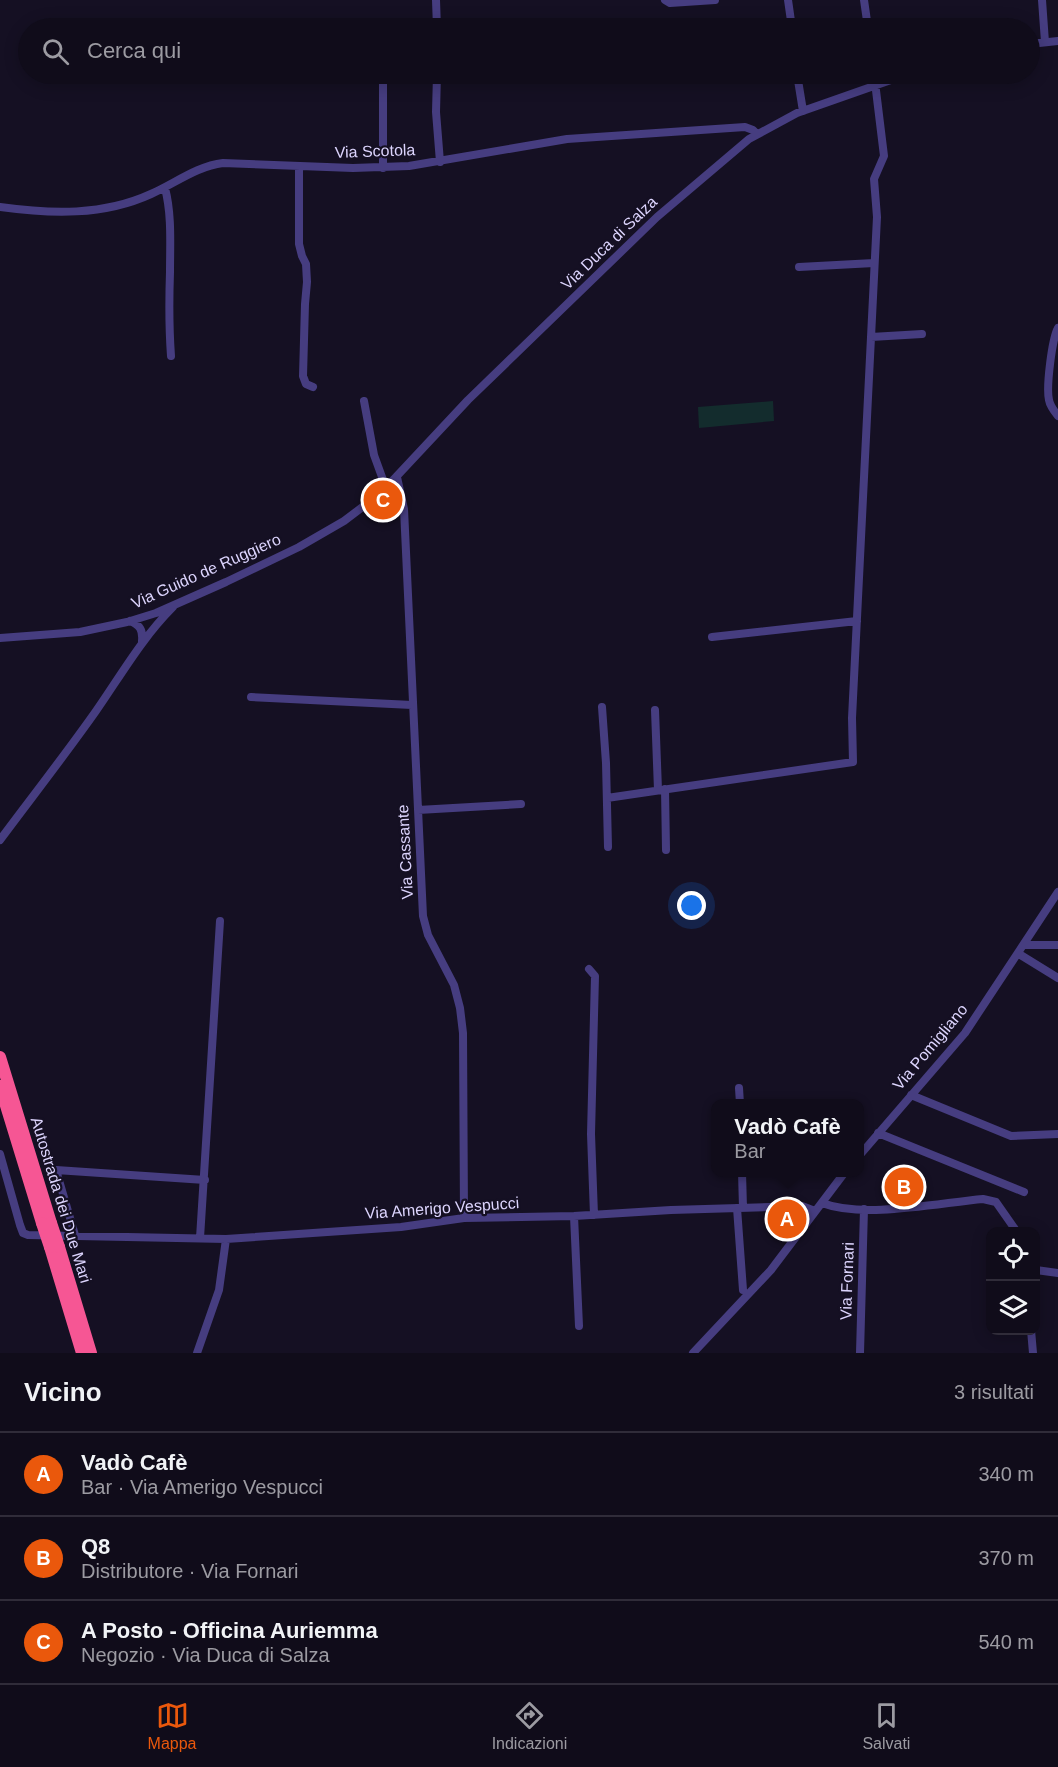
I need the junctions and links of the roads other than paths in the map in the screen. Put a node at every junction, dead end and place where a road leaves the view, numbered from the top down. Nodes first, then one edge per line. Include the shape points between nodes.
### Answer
1 (436, 0) edge
2 (665, 0) edge
3 (715, 0) edge
4 (788, 0) edge
5 (864, 0) edge
6 (1042, 0) edge
7 (437, 18) edge
8 (791, 18) edge
9 (867, 18) edge
10 (1058, 41) edge
11 (1045, 42) junction
12 (1040, 43) edge
13 (383, 84) edge
14 (437, 84) edge
15 (798, 84) edge
16 (875, 84) joint
17 (802, 111) junction
18 (757, 134) junction
19 (440, 162) junction
20 (298, 166) junction
21 (383, 168) junction
22 (165, 188) junction
23 (0, 207) edge
24 (874, 263) junction
25 (799, 267) dead end
26 (1058, 328) edge
27 (922, 334) dead end
28 (871, 337) junction
29 (171, 356) dead end
30 (313, 387) dead end
31 (364, 401) dead end
32 (1058, 416) edge
33 (397, 477) junction
34 (386, 488) junction
35 (375, 498) joint
36 (177, 604) junction
37 (130, 621) junction
38 (857, 621) junction
39 (712, 637) dead end
40 (0, 638) edge
41 (142, 642) junction
42 (251, 697) dead end
43 (412, 705) junction
44 (602, 707) dead end
45 (655, 710) dead end
46 (662, 789) junction
47 (608, 798) junction
48 (521, 804) dead end
49 (418, 810) junction
50 (0, 840) edge
51 (608, 847) dead end
52 (666, 850) dead end
53 (1058, 892) edge
54 (220, 921) dead end
55 (1058, 945) edge
56 (1021, 950) junction
57 (589, 969) dead end
58 (1058, 978) edge
59 (0, 1057) edge
60 (0, 1086) edge
61 (739, 1088) dead end
62 (911, 1095) junction
63 (740, 1099) edge
64 (878, 1133) junction
65 (1058, 1134) edge
66 (864, 1150) edge
67 (0, 1155) edge
68 (742, 1177) edge
69 (842, 1177) edge
70 (205, 1180) junction
71 (1024, 1192) dead end
72 (822, 1203) junction
73 (740, 1208) junction
74 (864, 1209) junction
75 (814, 1211) junction
76 (594, 1215) junction
77 (574, 1216) junction
78 (464, 1218) junction
79 (47, 1223) junction
80 (1014, 1227) edge
81 (75, 1235) junction
82 (200, 1238) junction
83 (225, 1239) junction
84 (54, 1247) junction
85 (1040, 1271) edge
86 (1058, 1273) edge
87 (743, 1290) dead end
88 (579, 1326) dead end
89 (1031, 1335) edge
90 (82, 1353) edge
91 (91, 1353) edge
92 (197, 1353) edge
93 (693, 1353) edge
94 (860, 1353) edge
95 (1033, 1353) edge

1 - 7 street
2 - 3 street
4 - 8 street
5 - 9 street
6 - 11 street
10 - 11 street
11 - 12 street
13 - 21 street
14 - 19 street
15 - 17 street
16 - 17 street, Via Duca di Salza
16 - 24 street via 884,156 874,179
17 - 18 street, Via Duca di Salza
18 - 19 street, Via Scotola via 745,127 567,139
18 - 33 street, Via Duca di Salza via 657,217 468,400
19 - 21 street, Via Scotola
20 - 21 street, Via Scotola
20 - 22 street, Via Scotola via 214,164
20 - 30 street via 299,244 307,282 303,376 306,384
22 - 23 street, Via Scotola via 127,204 98,210 46,213
22 - 29 street via 171,240
24 - 25 street
24 - 28 street
26 - 32 street via 1052,347 1048,396
27 - 28 street
28 - 38 street
31 - 34 street via 374,454
33 - 34 street, Via Duca di Salza
33 - 43 street, Via Cassante via 404,509
34 - 35 street, Via Duca di Salza
35 - 36 street, Via Guido de Ruggiero via 300,547
36 - 37 street, Via Guido de Ruggiero
36 - 41 street
37 - 40 street, Via Guido de Ruggiero via 80,632
37 - 41 street via 140,626
38 - 39 street
38 - 46 street via 853,762
41 - 50 street
42 - 43 street
43 - 49 street, Via Cassante
44 - 47 street
45 - 46 street
46 - 47 street
46 - 52 street
47 - 51 street
48 - 49 street
49 - 78 street, Via Cassante via 423,916 428,935 454,985 460,1008
53 - 56 street, Via Pomigliano
54 - 70 street
55 - 56 street
56 - 58 street
56 - 62 street, Via Pomigliano via 965,1033
57 - 76 street via 595,976 591,1134
59 - 79 highway, Autostrada dei Due Mari
60 - 79 highway, Autostrada dei Due Mari
61 - 63 street
62 - 64 street, Via Pomigliano
62 - 65 street via 1011,1136
64 - 66 street, Via Pomigliano
64 - 71 street
67 - 81 street, Via Amerigo Vespucci via 23,1233
68 - 73 street
69 - 72 street
70 - 81 street via 56,1170
70 - 82 street
72 - 74 street
72 - 75 street
73 - 75 street, Via Amerigo Vespucci via 802,1206
73 - 76 street, Via Amerigo Vespucci
73 - 87 street
74 - 80 street via 983,1199 996,1202
74 - 94 street, Via Fornari
75 - 93 street via 771,1270
76 - 77 street, Via Amerigo Vespucci
77 - 78 street, Via Amerigo Vespucci
77 - 88 street
78 - 83 street, Via Amerigo Vespucci via 401,1227
79 - 84 highway, Autostrada dei Due Mari, bridge
81 - 82 street, Via Amerigo Vespucci
82 - 83 street, Via Amerigo Vespucci
83 - 92 street via 219,1290
84 - 90 highway, Autostrada dei Due Mari
84 - 91 highway, Autostrada dei Due Mari
85 - 86 street
89 - 95 street

